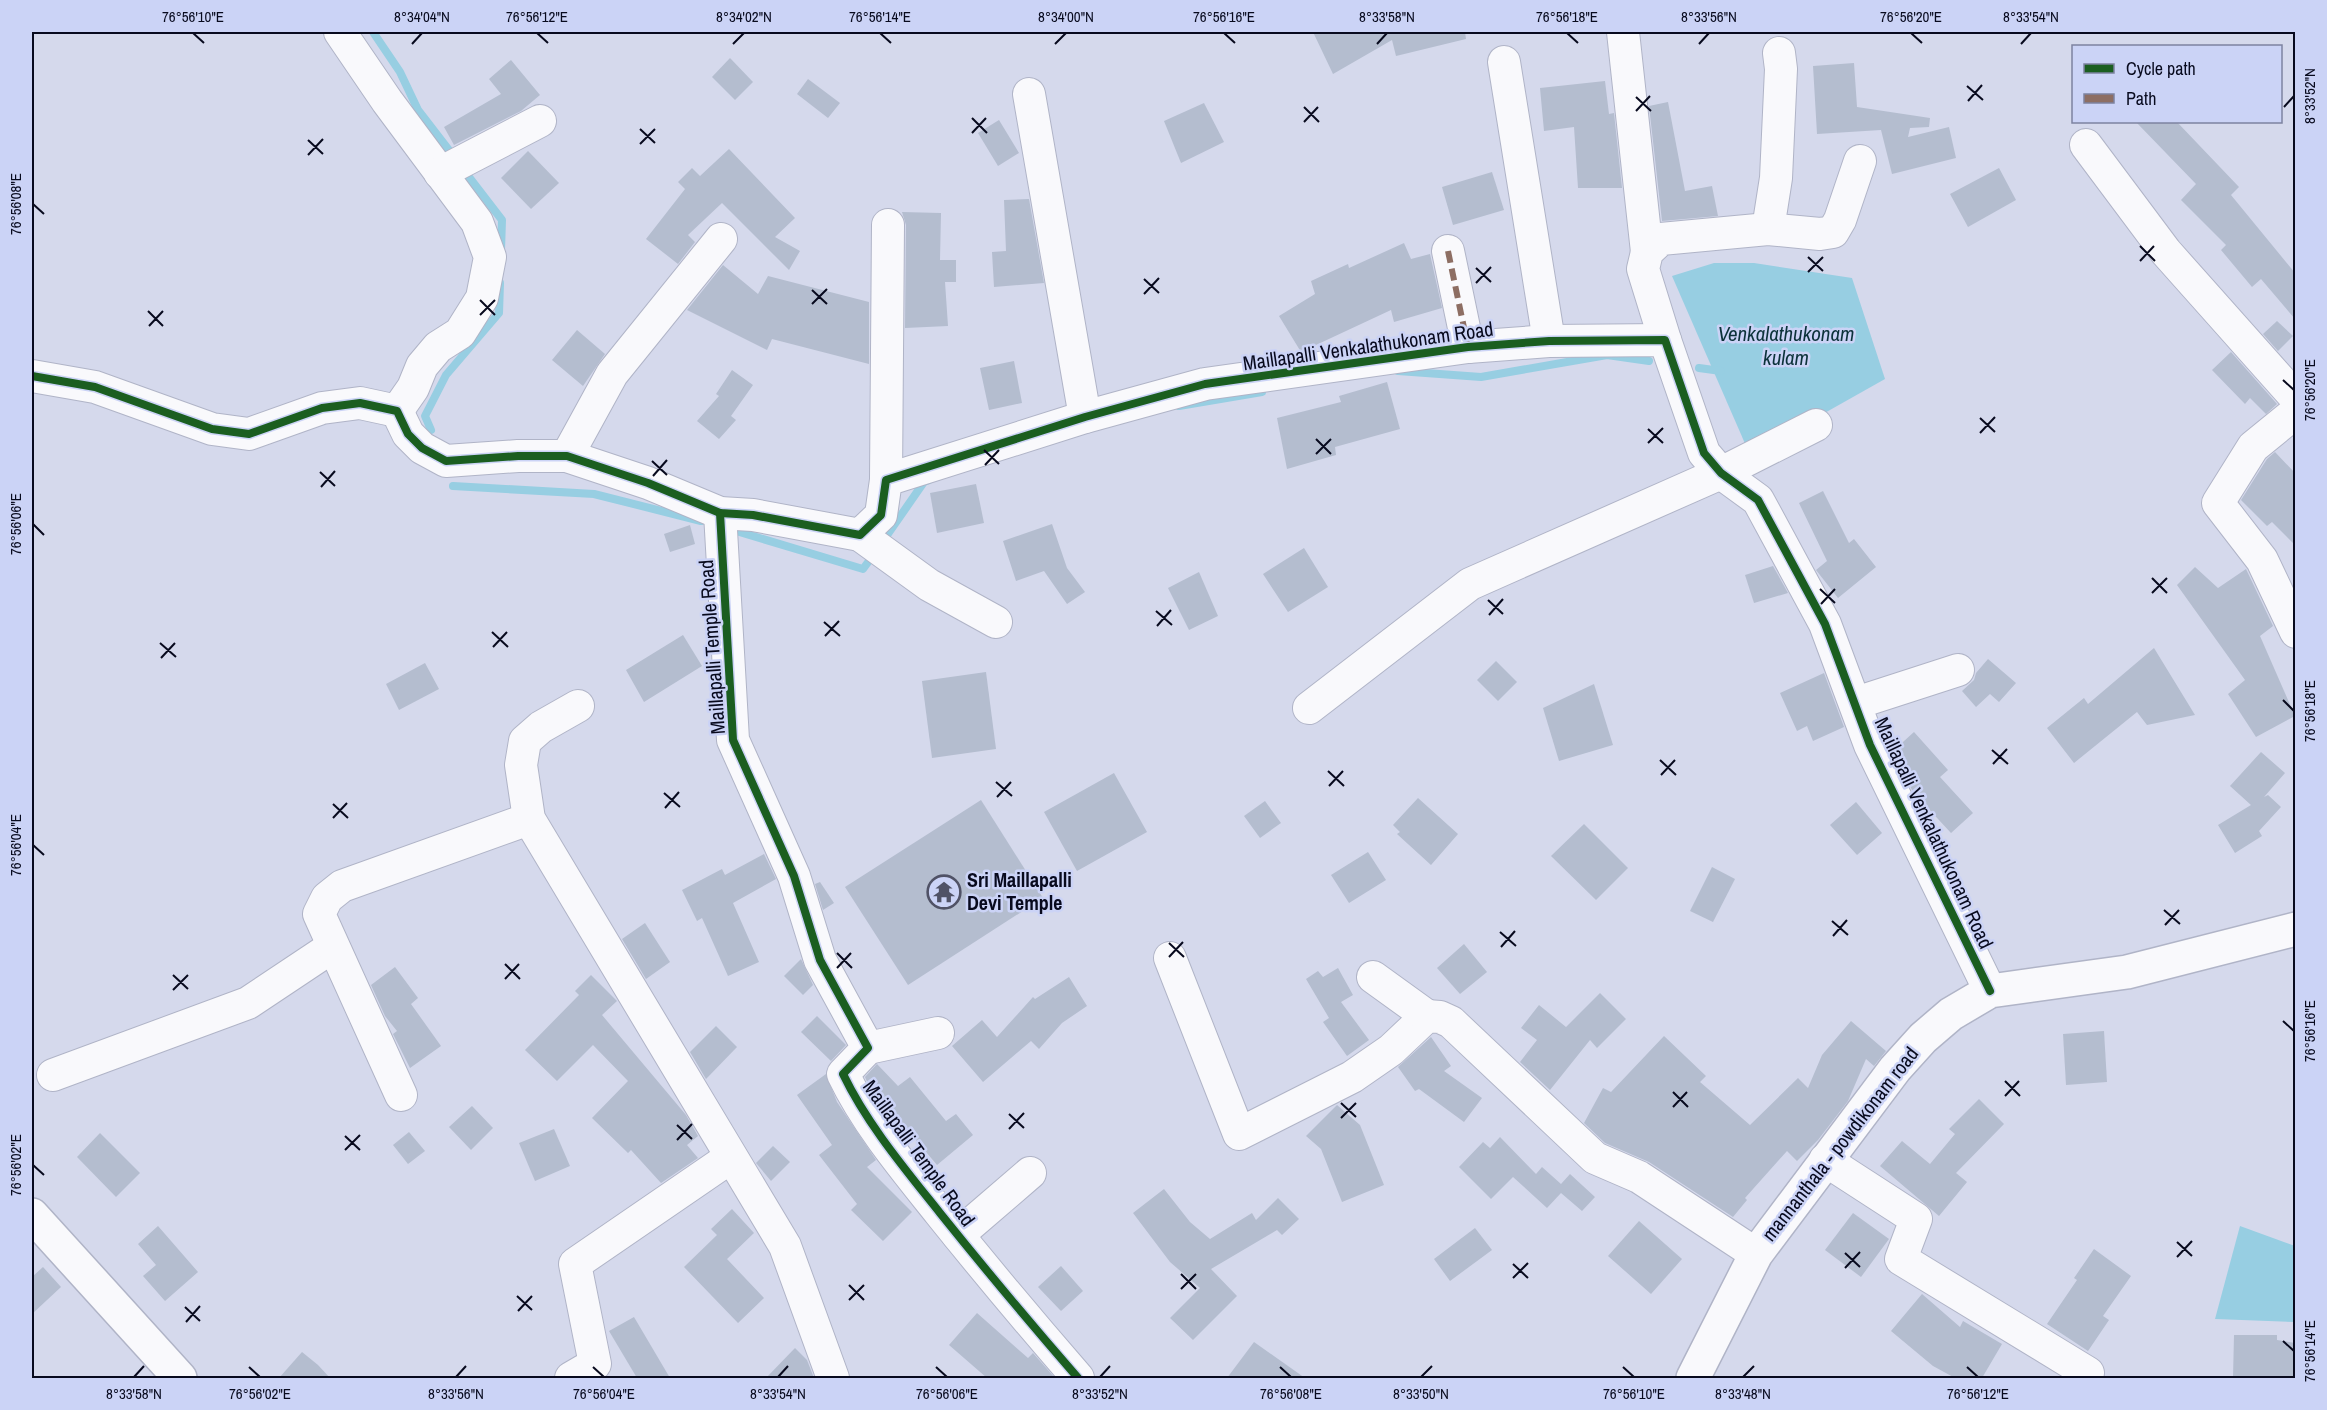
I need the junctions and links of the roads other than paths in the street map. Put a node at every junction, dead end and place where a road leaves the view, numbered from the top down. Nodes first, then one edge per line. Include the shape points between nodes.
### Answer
1 (340, 32) edge
2 (1623, 32) edge
3 (1779, 53) dead end
4 (1504, 62) dead end
5 (1029, 94) dead end
6 (540, 121) dead end
7 (2086, 145) dead end
8 (1860, 161) dead end
9 (440, 173) junction
10 (888, 225) dead end
11 (1768, 230) junction
12 (721, 239) dead end
13 (1448, 251) dead end
14 (1647, 252) junction
15 (1665, 340) junction
16 (1549, 341) junction
17 (1468, 347) junction
18 (32, 376) edge
19 (2295, 398) edge
20 (397, 411) junction
21 (2295, 412) edge
22 (1085, 417) junction
23 (1816, 425) dead end
24 (567, 456) junction
25 (1721, 473) junction
26 (886, 480) junction
27 (720, 513) junction
28 (860, 535) junction
29 (996, 622) dead end
30 (2295, 632) edge
31 (1958, 670) dead end
32 (1856, 703) junction
33 (578, 706) dead end
34 (1309, 708) dead end
35 (528, 819) junction
36 (2295, 929) edge
37 (332, 947) junction
38 (1170, 958) dead end
39 (1373, 977) dead end
40 (1990, 991) junction
41 (1427, 1016) junction
42 (938, 1034) dead end
43 (868, 1048) junction
44 (53, 1075) dead end
45 (401, 1095) dead end
46 (731, 1157) junction
47 (1825, 1160) junction
48 (1030, 1173) dead end
49 (32, 1215) edge
50 (958, 1235) junction
51 (1755, 1254) junction
52 (2088, 1373) dead end
53 (180, 1378) edge
54 (572, 1378) edge
55 (833, 1378) edge
56 (1078, 1378) edge
57 (1694, 1378) edge

1 - 9 street
2 - 14 street
3 - 11 street via 1776,178
4 - 16 street
5 - 22 street
6 - 9 street
7 - 19 street via 2166,252
8 - 11 street via 1833,232
9 - 20 street via 477,222 490,257 482,298 460,333 438,347 422,366
10 - 26 street
11 - 14 street via 1661,239
12 - 24 street via 612,374
13 - 17 street
14 - 15 street via 1643,268
15 - 16 street, Maillapalli Venkalathukonam Road
15 - 25 street, Maillapalli Venkalathukonam Road via 1704,453
16 - 17 street, Maillapalli Venkalathukonam Road
17 - 22 street, Maillapalli Venkalathukonam Road via 1205,384
18 - 20 street via 95,387 213,429 249,434 322,408 360,403
20 - 24 street via 408,434 422,448 446,461
21 - 30 street via 2253,447 2218,503 2262,560
22 - 26 street, Maillapalli Venkalathukonam Road
23 - 25 street
24 - 27 street
25 - 32 street, Maillapalli Venkalathukonam Road via 1758,500 1825,624
25 - 34 street via 1470,584
26 - 28 street via 881,515
27 - 28 street via 753,515
27 - 43 street, Maillapalli Temple Road via 734,741 794,876 820,960
28 - 29 street via 929,585
31 - 32 street
32 - 40 street, Maillapalli Venkalathukonam Road via 1870,745
33 - 35 street via 525,741 521,765
35 - 37 street via 342,886 327,898 319,914
35 - 46 street
36 - 40 main road, mannanthala - powdikonam road via 2127,972
37 - 44 street via 248,1003
37 - 45 street
38 - 41 street via 1239,1134 1352,1077 1391,1050
39 - 41 street
40 - 47 main road, mannanthala - powdikonam road via 1951,1014 1923,1038
41 - 51 street via 1451,1022 1596,1158 1639,1177
42 - 43 street
43 - 50 street, Maillapalli Temple Road via 843,1074 855,1098
46 - 54 street via 575,1264 595,1364
46 - 55 street via 785,1246
47 - 51 main road, mannanthala - powdikonam road
47 - 52 street via 1916,1219 1901,1259
48 - 50 street
49 - 53 main road
50 - 56 street, Maillapalli Temple Road
51 - 57 main road, mannanthala - powdikonam road

